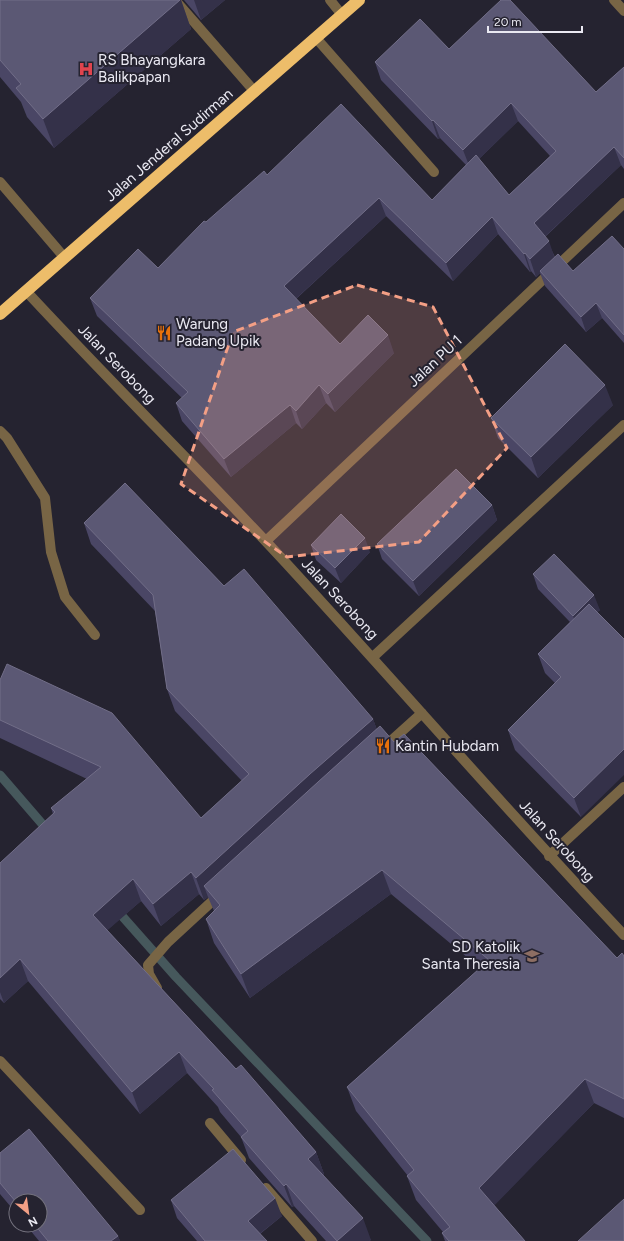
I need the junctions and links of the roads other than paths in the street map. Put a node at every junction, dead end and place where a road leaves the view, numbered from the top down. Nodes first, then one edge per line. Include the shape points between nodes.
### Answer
1 (174, 0) edge
2 (330, 0) edge
3 (359, 0) edge
4 (614, 0) edge
5 (624, 11) edge
6 (342, 15) junction
7 (316, 38) junction
8 (255, 92) junction
9 (434, 172) dead end
10 (0, 182) edge
11 (624, 204) edge
12 (64, 258) junction
13 (26, 291) junction
14 (0, 314) edge
15 (624, 425) edge
16 (0, 430) edge
17 (266, 541) junction
18 (95, 635) dead end
19 (373, 657) junction
20 (422, 713) junction
21 (375, 754) edge
22 (624, 787) edge
23 (549, 856) junction
24 (225, 890) edge
25 (624, 935) edge
26 (166, 997) edge
27 (0, 1061) edge
28 (210, 1124) dead end
29 (246, 1165) edge
30 (261, 1182) edge
31 (140, 1210) dead end
32 (312, 1241) edge

1 - 8 street
2 - 6 street
3 - 6 highway, Jalan Jenderal Sudirman
4 - 5 street
6 - 7 highway, Jalan Jenderal Sudirman
7 - 8 highway, Jalan Jenderal Sudirman
7 - 9 street
8 - 12 highway, Jalan Jenderal Sudirman
10 - 12 street
11 - 17 street, Jalan PU 1
12 - 13 highway, Jalan Jenderal Sudirman
13 - 14 highway, Jalan Jenderal Sudirman
13 - 17 street, Jalan Serobong
15 - 19 street
16 - 18 street via 45,498 51,552 65,597
17 - 19 street, Jalan Serobong
19 - 20 street, Jalan Serobong
20 - 21 street
20 - 23 street, Jalan Serobong
22 - 23 street
23 - 25 street, Jalan Serobong
24 - 26 street via 168,942 148,965 149,974 155,985
27 - 31 street
28 - 29 street
30 - 32 street

